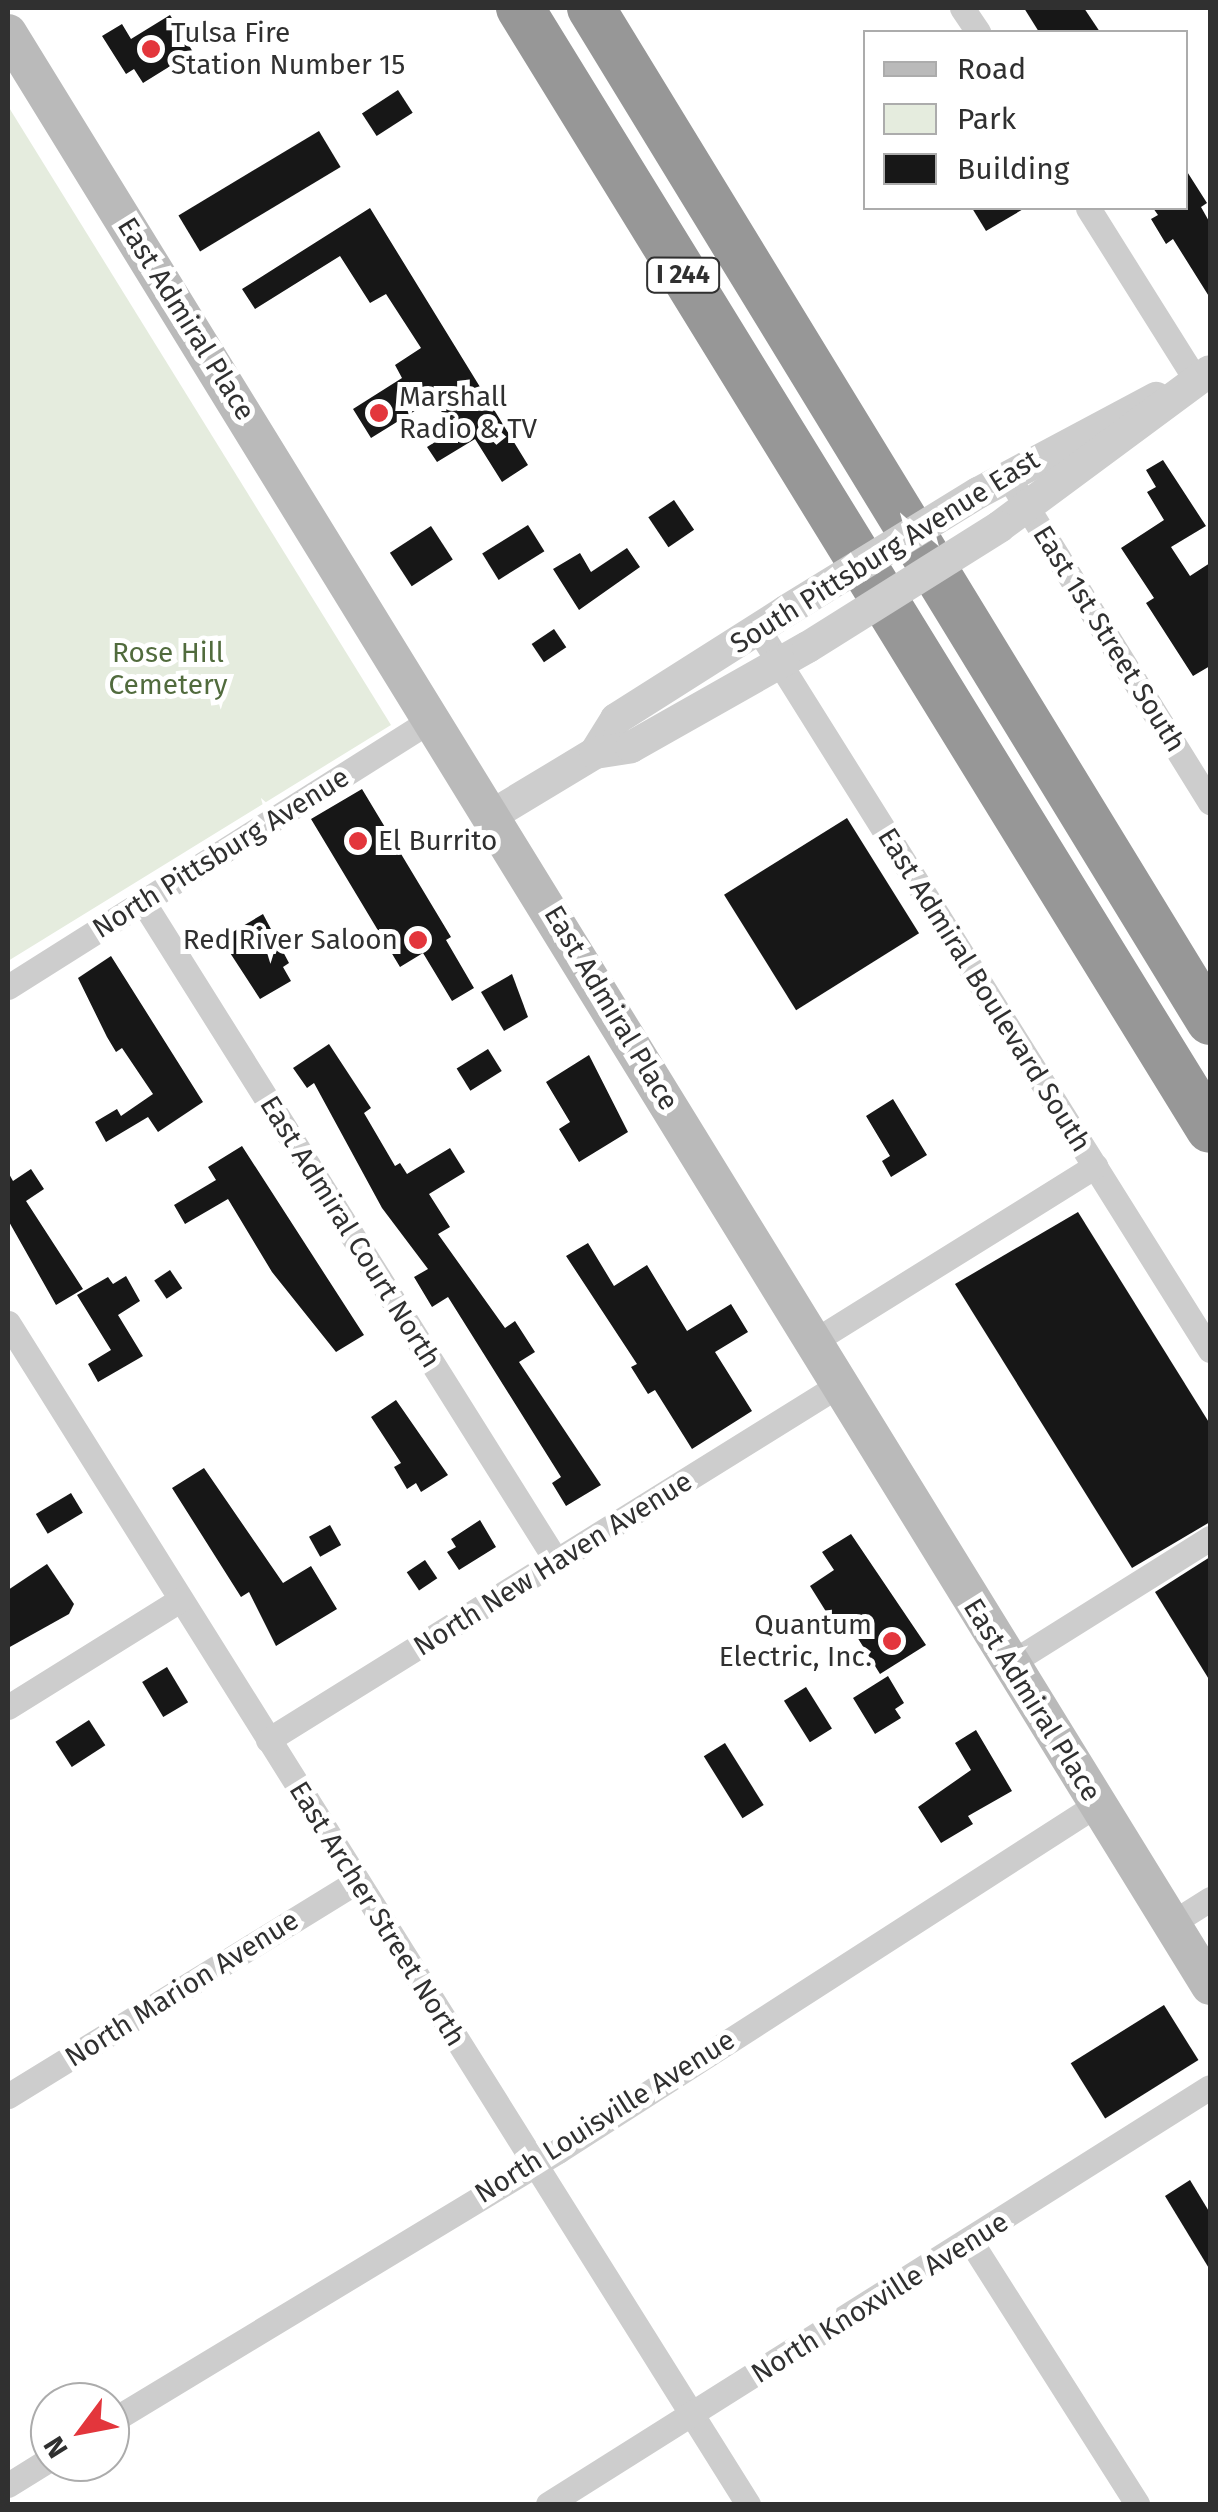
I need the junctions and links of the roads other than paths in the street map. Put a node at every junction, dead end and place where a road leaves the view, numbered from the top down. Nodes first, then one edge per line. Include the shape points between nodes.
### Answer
1 (520, 8) edge
2 (590, 8) edge
3 (962, 8) edge
4 (977, 30) edge
5 (8, 33) edge
6 (1089, 210) edge
7 (1204, 376) edge
8 (1007, 476) junction
9 (1027, 509) junction
10 (758, 630) junction
11 (794, 656) junction
12 (434, 718) junction
13 (595, 753) junction
14 (1210, 802) edge
15 (494, 814) junction
16 (143, 902) junction
17 (8, 986) edge
18 (1210, 1021) edge
19 (1210, 1129) edge
20 (1095, 1166) junction
21 (8, 1323) edge
22 (811, 1343) junction
23 (1210, 1350) edge
24 (838, 1386) junction
25 (1210, 1538) edge
26 (557, 1562) junction
27 (180, 1600) junction
28 (1010, 1664) junction
29 (8, 1706) edge
30 (268, 1740) junction
31 (1096, 1805) junction
32 (357, 1881) junction
33 (1210, 1899) edge
34 (1172, 1923) junction
35 (1210, 1986) edge
36 (1210, 2087) edge
37 (8, 2096) edge
38 (534, 2163) junction
39 (971, 2242) junction
40 (130, 2410) edge
41 (692, 2414) junction
42 (30, 2471) edge
43 (8, 2485) edge
44 (548, 2504) edge
45 (748, 2504) edge
46 (1136, 2504) edge

1 - 19 highway, I 244
2 - 18 highway, I 244
3 - 4 street
5 - 12 main road, East Admiral Place
6 - 7 street
7 - 8 street, South Pittsburg Avenue East via 1092,427
7 - 9 street, South Pittsburg Avenue East
8 - 9 street, East 1st Street South
8 - 10 street, South Pittsburg Avenue East, bridge
9 - 11 street, South Pittsburg Avenue East, bridge
9 - 14 street, East 1st Street South
10 - 11 street, East Admiral Boulevard South
10 - 13 street, South Pittsburg Avenue East via 616,719
11 - 13 street, South Pittsburg Avenue East via 631,747
11 - 20 street, East Admiral Boulevard South
12 - 15 main road, East Admiral Place
12 - 16 street, North Pittsburg Avenue
13 - 15 street, South Pittsburg Avenue East
15 - 22 main road, East Admiral Place
16 - 17 street, North Pittsburg Avenue
16 - 26 street, East Admiral Court North
20 - 22 street
20 - 23 street, East Admiral Boulevard South
21 - 27 street, East Archer Street North
22 - 24 main road, East Admiral Place
24 - 26 street, North New Haven Avenue
24 - 28 main road, East Admiral Place
25 - 28 street
26 - 30 street, North New Haven Avenue
27 - 29 street
27 - 30 street, East Archer Street North
28 - 31 main road, East Admiral Place
30 - 32 street, East Archer Street North
31 - 34 main road, East Admiral Place
31 - 38 street, North Louisville Avenue
32 - 37 street, North Marion Avenue
32 - 38 street, East Archer Street North
33 - 34 street
34 - 35 main road, East Admiral Place
36 - 39 street, North Knoxville Avenue
38 - 40 street, North Louisville Avenue
38 - 41 street, East Archer Street North
39 - 41 street, North Knoxville Avenue
39 - 46 street
41 - 44 street, North Knoxville Avenue
41 - 45 street, East Archer Street North
42 - 43 street

